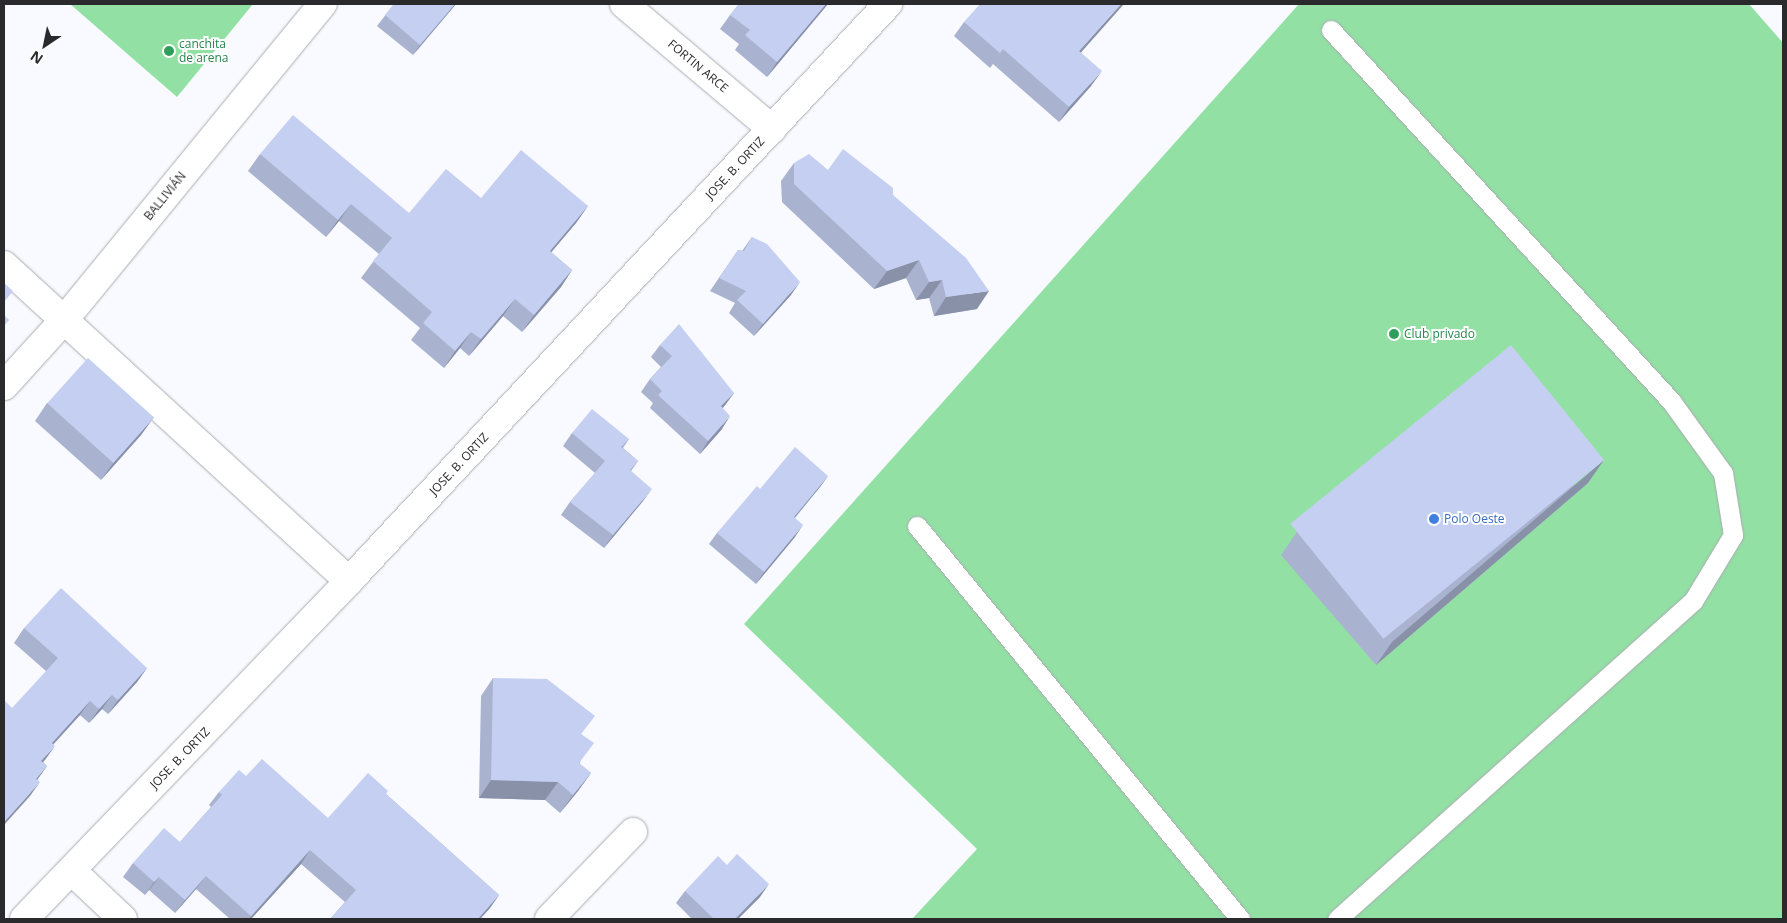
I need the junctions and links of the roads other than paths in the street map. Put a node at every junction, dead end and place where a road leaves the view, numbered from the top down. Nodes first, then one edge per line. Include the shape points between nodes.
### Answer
1 (323, 4) edge
2 (624, 4) edge
3 (888, 4) edge
4 (1331, 30) dead end
5 (772, 129) junction
6 (4, 265) edge
7 (64, 320) junction
8 (4, 386) edge
9 (917, 526) dead end
10 (349, 581) junction
11 (632, 832) dead end
12 (72, 871) junction
13 (24, 919) edge
14 (123, 919) edge
15 (549, 919) edge
16 (1240, 919) edge
17 (1336, 919) edge

1 - 7 street, BALLIVIÁN
2 - 5 street, FORTIN ARCE
3 - 5 street, JOSE. B. ORTIZ
4 - 17 lane via 1670,401 1723,473 1733,535 1693,601
5 - 10 street, JOSE. B. ORTIZ
6 - 7 street
7 - 8 street, BALLIVIÁN
7 - 10 street
9 - 16 lane
10 - 12 street, JOSE. B. ORTIZ
11 - 15 street
12 - 13 street, JOSE. B. ORTIZ
12 - 14 street

